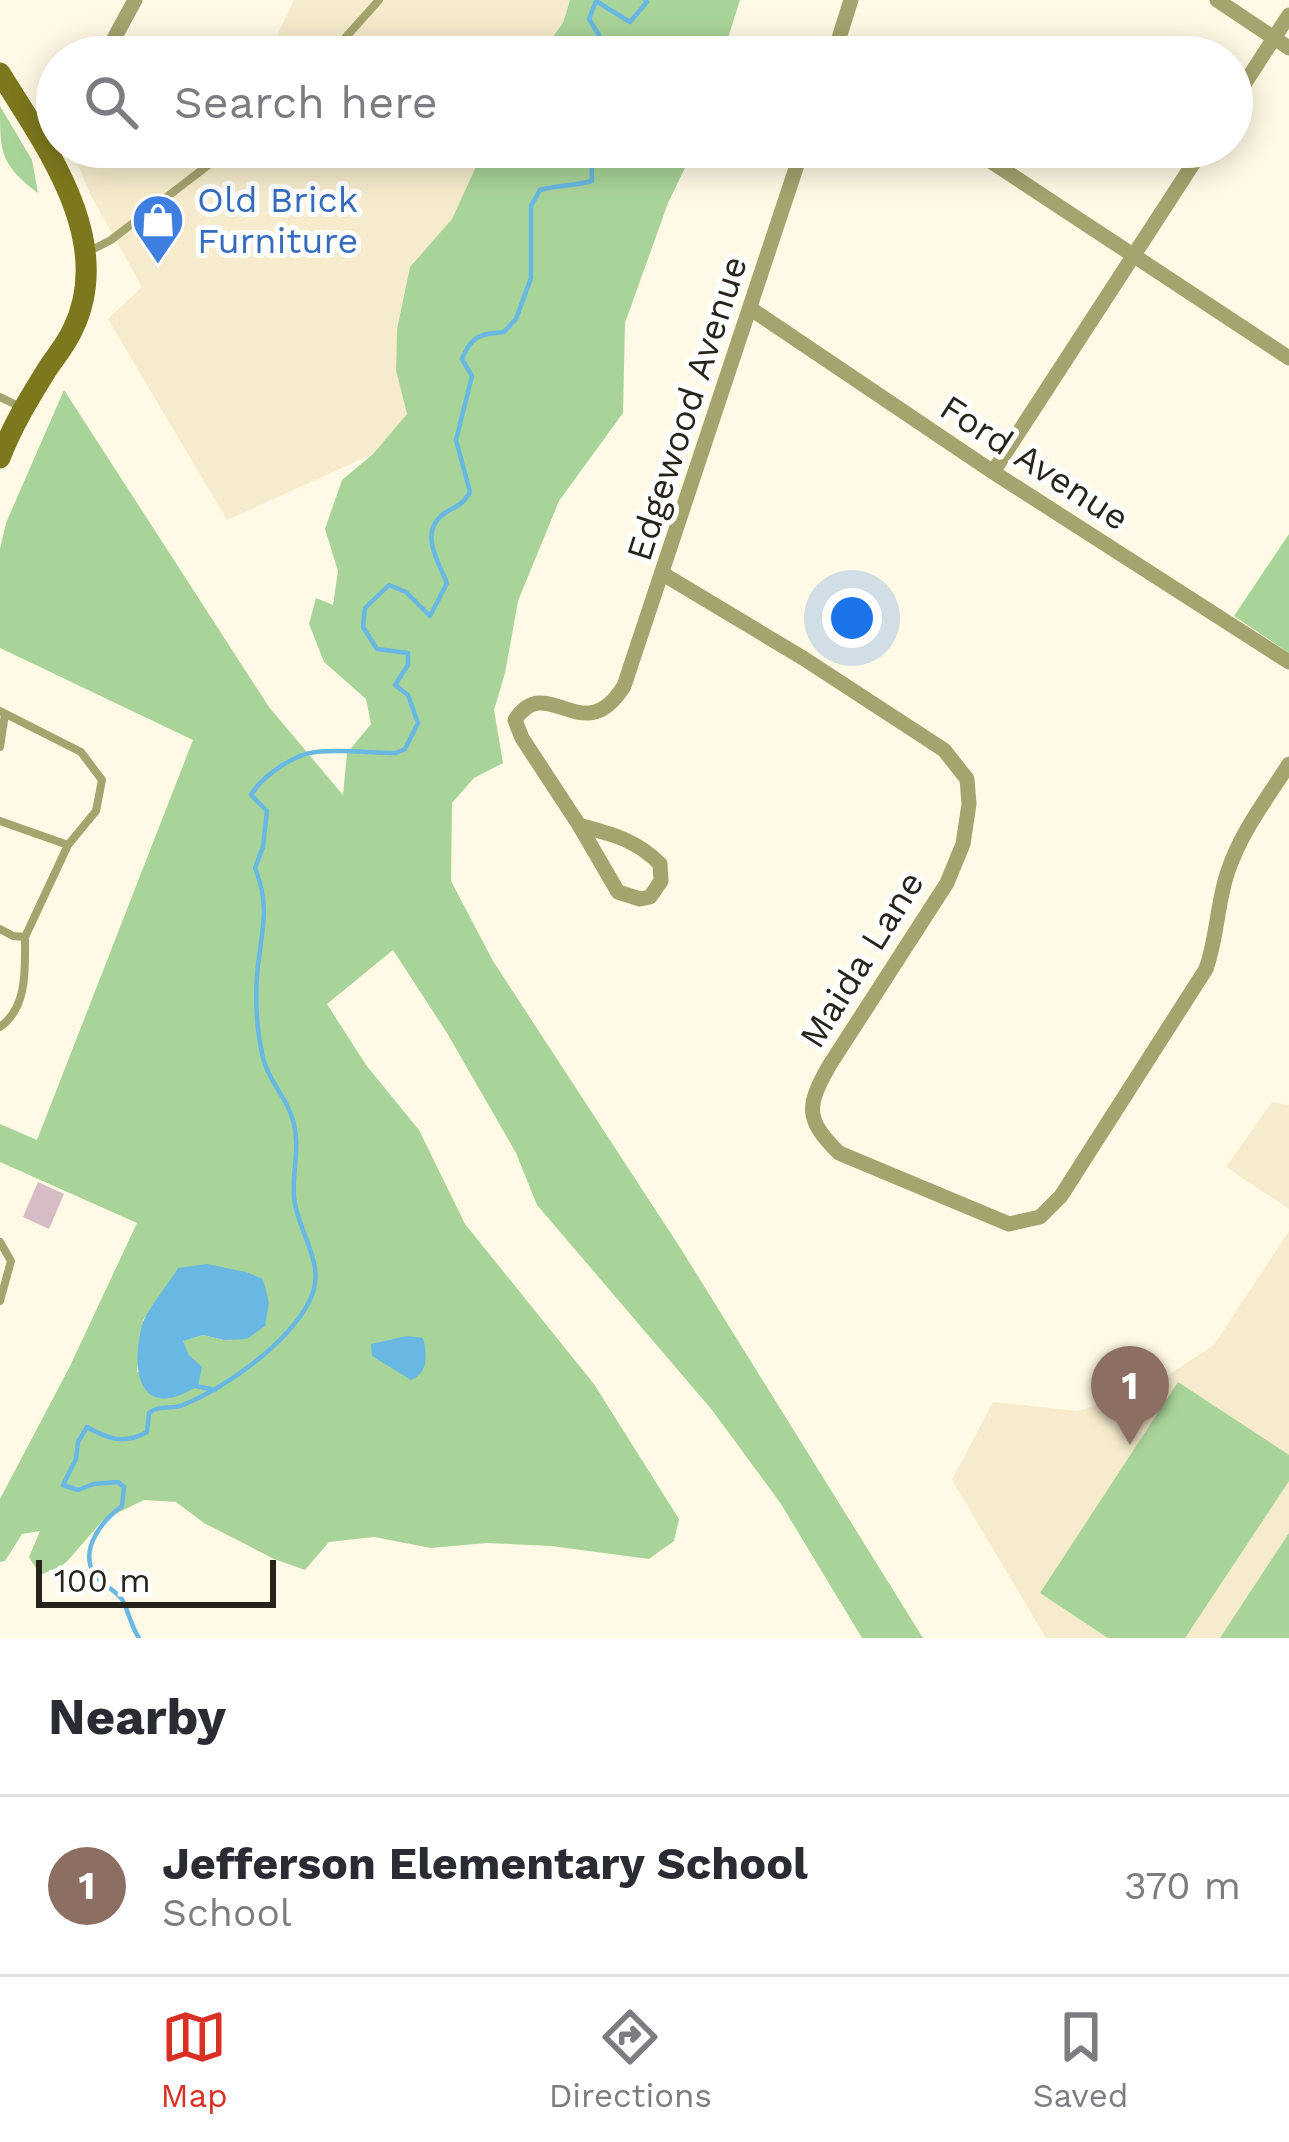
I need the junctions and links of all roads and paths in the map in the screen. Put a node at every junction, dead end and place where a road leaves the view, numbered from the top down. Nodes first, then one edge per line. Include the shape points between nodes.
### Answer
1 (135, 0) edge
2 (379, 0) edge
3 (851, 0) edge
4 (1217, 0) edge
5 (1289, 15) edge
6 (115, 36) edge
7 (347, 36) edge
8 (840, 36) edge
9 (1274, 38) junction
10 (1289, 48) edge
11 (1253, 70) edge
12 (0, 73) edge
13 (36, 123) edge
14 (62, 168) edge
15 (204, 168) edge
16 (796, 168) edge
17 (1001, 168) edge
18 (1191, 168) edge
19 (85, 254) junction
20 (1135, 255) junction
21 (751, 308) junction
22 (1289, 358) edge
23 (0, 398) edge
24 (24, 408) junction
25 (0, 458) edge
26 (993, 472) junction
27 (663, 574) junction
28 (1289, 662) edge
29 (3, 713) edge
30 (0, 747) edge
31 (1289, 764) edge
32 (0, 821) edge
33 (579, 825) junction
34 (68, 845) junction
35 (0, 929) edge
36 (25, 937) junction
37 (0, 1028) edge
38 (0, 1242) edge
39 (0, 1301) edge

1 - 6 street
2 - 7 lane
3 - 8 street
4 - 9 street
5 - 9 street
9 - 10 street
9 - 11 street
12 - 13 street
14 - 19 street
15 - 19 lane
16 - 21 street, Edgewood Avenue
17 - 20 street
18 - 20 street
19 - 24 street via 74,328
20 - 22 street
20 - 26 street
21 - 26 street, Ford Avenue
21 - 27 street, Edgewood Avenue
23 - 24 lane
24 - 25 street
26 - 28 street, Ford Avenue
27 - 31 street, Maida Lane via 944,750 968,778 963,844 947,883 829,1066 813,1114 839,1153 1009,1224 1040,1216 1061,1196 1206,969 1241,836
27 - 33 street, Edgewood Avenue via 614,702 588,715 535,702 515,720
29 - 30 lane
29 - 34 lane via 81,752 102,780 96,811
32 - 34 lane
33 - 33 street via 618,892 650,897 660,864 645,848
34 - 36 lane
35 - 36 lane
36 - 37 lane via 25,987
38 - 39 lane via 11,1261

